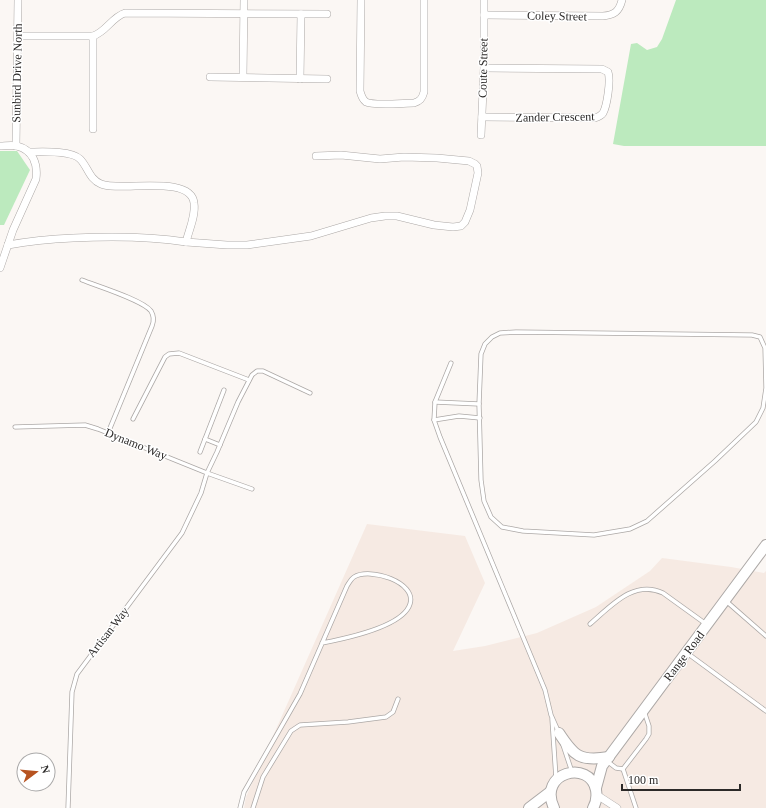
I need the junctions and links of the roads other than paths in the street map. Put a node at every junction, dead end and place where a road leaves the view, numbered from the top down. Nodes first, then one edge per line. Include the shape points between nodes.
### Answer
1 (18, 0) edge
2 (244, 0) edge
3 (361, 0) edge
4 (424, 0) edge
5 (484, 0) edge
6 (622, 0) edge
7 (244, 14) junction
8 (301, 14) junction
9 (327, 14) dead end
10 (484, 15) junction
11 (18, 36) junction
12 (93, 36) junction
13 (484, 68) junction
14 (210, 77) dead end
15 (243, 77) junction
16 (300, 78) junction
17 (327, 79) dead end
18 (482, 117) junction
19 (93, 129) dead end
20 (481, 135) dead end
21 (0, 146) edge
22 (16, 146) junction
23 (28, 152) junction
24 (316, 156) dead end
25 (186, 242) junction
26 (8, 245) junction
27 (0, 268) edge
28 (82, 280) dead end
29 (451, 363) dead end
30 (249, 380) junction
31 (224, 390) dead end
32 (310, 394) dead end
33 (435, 402) junction
34 (479, 404) junction
35 (480, 418) junction
36 (133, 419) dead end
37 (434, 420) junction
38 (15, 427) dead end
39 (108, 433) junction
40 (205, 439) junction
41 (220, 445) junction
42 (200, 452) dead end
43 (207, 473) junction
44 (252, 489) dead end
45 (766, 547) edge
46 (725, 600) junction
47 (590, 624) dead end
48 (707, 625) junction
49 (766, 636) edge
50 (322, 643) junction
51 (687, 652) junction
52 (398, 699) dead end
53 (643, 710) junction
54 (766, 711) edge
55 (551, 715) junction
56 (559, 734) junction
57 (606, 761) junction
58 (623, 769) junction
59 (572, 772) junction
60 (584, 774) junction
61 (556, 780) junction
62 (550, 792) junction
63 (596, 792) junction
64 (68, 808) edge
65 (240, 808) edge
66 (253, 808) edge
67 (529, 808) edge
68 (554, 808) edge
69 (593, 808) edge
70 (616, 808) edge
71 (636, 808) edge

1 - 11 street, Sunbird Drive North
2 - 7 street
3 - 4 street via 360,91 366,102 377,104 414,103 422,99
5 - 10 street, Coute Street
6 - 10 street, Coley Street via 619,10 603,16
7 - 8 street
7 - 12 street via 125,14 119,15
7 - 15 street
8 - 9 street
8 - 16 street
10 - 13 street, Coute Street
11 - 12 street
11 - 22 street, Sunbird Drive North
12 - 19 street
13 - 18 street, Coute Street
13 - 18 street, Zander Crescent via 602,68 608,72 609,82 605,109 603,114 595,118
14 - 15 street
15 - 16 street
16 - 17 street
18 - 20 street, Coute Street
21 - 22 street
22 - 23 street
23 - 25 street via 77,156 95,181 105,185 167,186 188,191 194,200 194,207
23 - 26 street via 35,161 36,179
24 - 25 street via 437,158 471,162 477,166 478,173 467,219 463,225 453,227 385,216 311,236 247,245
25 - 26 street via 126,236 37,240
26 - 27 street
28 - 39 lane via 134,300 148,308 154,320
29 - 33 lane
30 - 32 lane via 257,371 263,371
30 - 36 lane via 179,353 169,354 159,367
30 - 41 lane, Artisan Way
31 - 40 lane
33 - 34 lane
33 - 37 lane
34 - 35 lane
34 - 35 lane via 481,354 485,344 500,333 752,335 760,337 765,348 766,388 763,408 756,422 658,512 630,529 594,535 523,531 502,527 491,517 484,501
35 - 37 lane via 459,416
37 - 55 lane via 545,690
38 - 39 lane, Dynamo Way via 85,425
39 - 43 lane, Dynamo Way
40 - 41 lane
40 - 42 lane
41 - 43 lane, Artisan Way
43 - 44 lane, Dynamo Way
43 - 64 lane, Artisan Way via 201,493 182,534 74,680
45 - 46 main road, Range Road
46 - 48 main road, Range Road
46 - 49 lane
47 - 48 lane via 623,596 648,588 663,593
48 - 51 main road, Range Road
50 - 50 lane via 347,586 354,576 388,576 410,593 408,608 397,619 363,634
50 - 65 lane via 300,694 244,792
51 - 53 main road, Range Road
51 - 54 lane
52 - 66 lane via 393,712 386,717 300,725 291,731 263,777
53 - 57 main road, Range Road
53 - 58 lane via 649,734
55 - 56 lane
55 - 61 lane
56 - 57 main road via 578,756
56 - 59 lane
57 - 58 lane via 616,768
57 - 60 main road
57 - 63 main road, Range Road
58 - 71 lane
59 - 60 main road
59 - 61 main road
60 - 63 main road
61 - 62 main road
62 - 67 main road
62 - 68 main road
63 - 69 main road, Range Road
63 - 70 street

